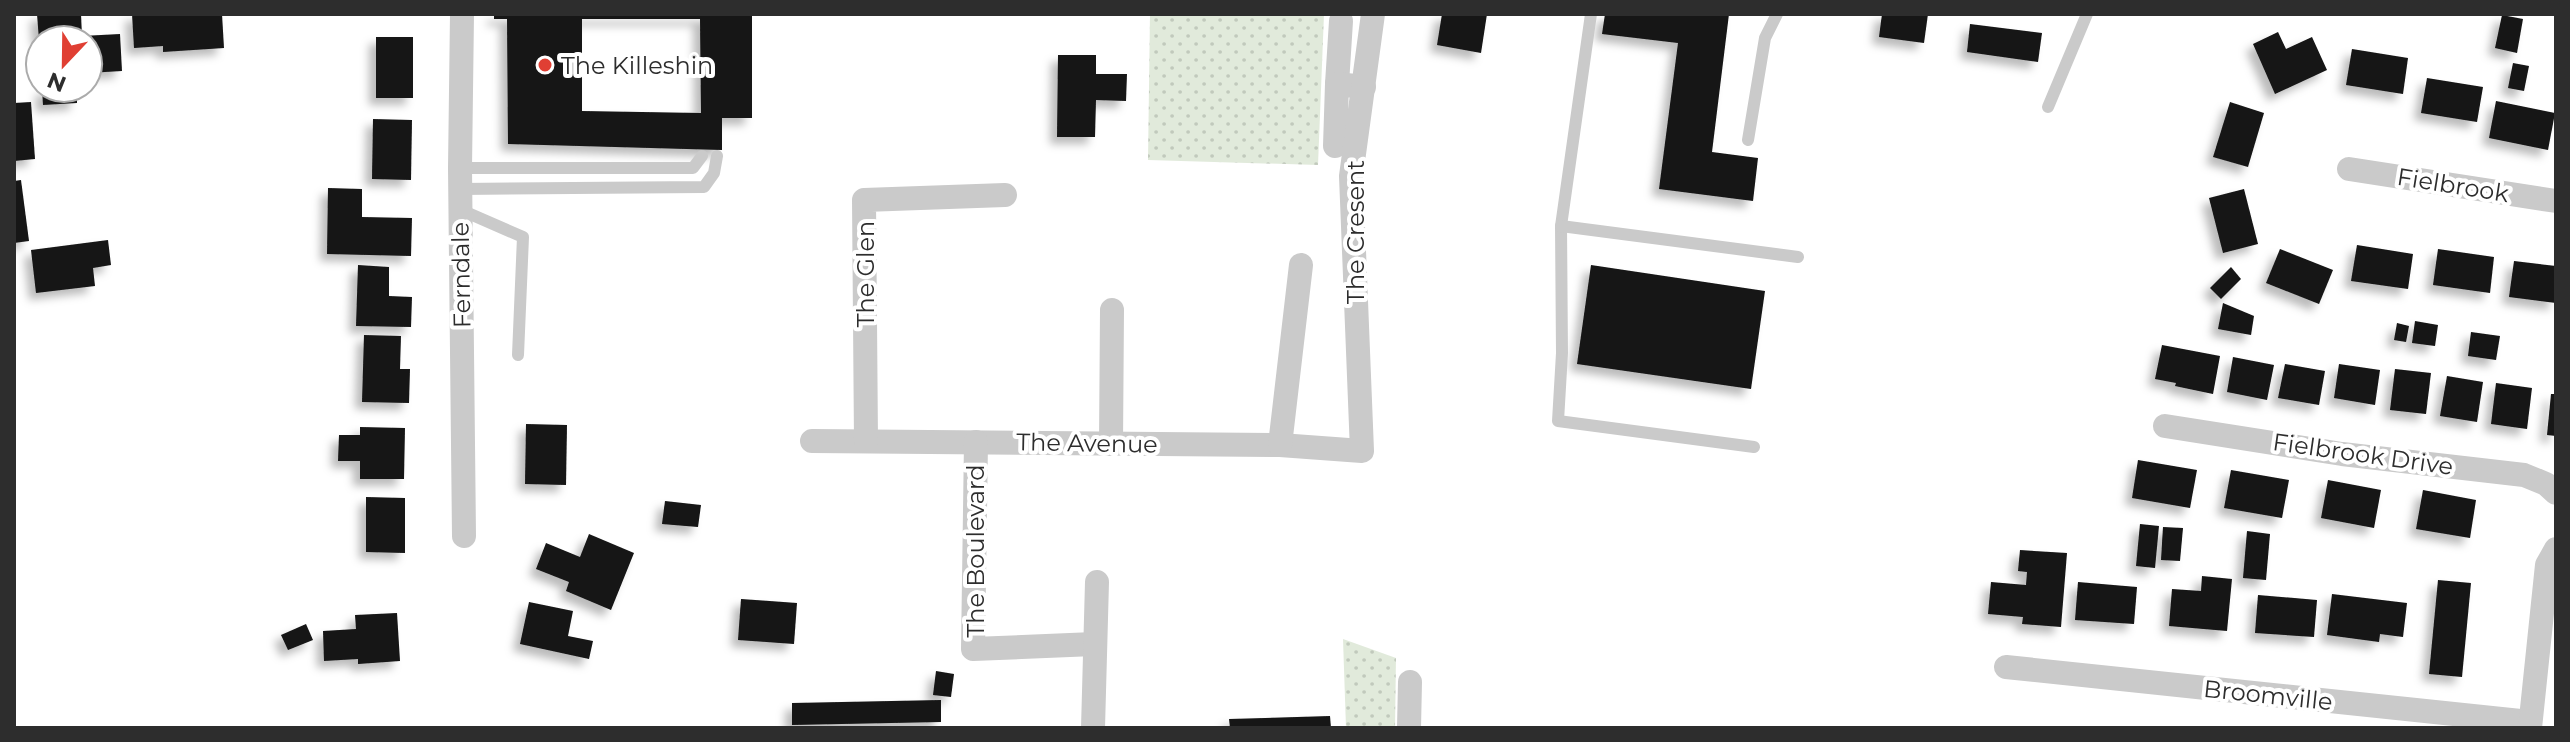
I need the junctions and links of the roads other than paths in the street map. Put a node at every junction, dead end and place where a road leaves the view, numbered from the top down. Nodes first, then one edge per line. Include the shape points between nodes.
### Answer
1 (462, 14) edge
2 (1373, 14) edge
3 (1591, 14) edge
4 (1777, 14) edge
5 (2087, 14) edge
6 (1341, 21) dead end
7 (1337, 84) junction
8 (1364, 87) junction
9 (2048, 107) dead end
10 (1748, 140) dead end
11 (1335, 146) dead end
12 (702, 156) dead end
13 (717, 156) dead end
14 (2349, 169) dead end
15 (460, 189) junction
16 (1005, 195) dead end
17 (2556, 201) edge
18 (1561, 226) junction
19 (1798, 257) dead end
20 (1301, 265) dead end
21 (1112, 310) dead end
22 (518, 355) dead end
23 (2165, 426) dead end
24 (812, 441) dead end
25 (866, 441) junction
26 (976, 442) junction
27 (1111, 444) junction
28 (1280, 445) junction
29 (1754, 447) dead end
30 (1362, 451) joint
31 (2556, 493) edge
32 (464, 536) dead end
33 (2556, 549) edge
34 (1097, 582) dead end
35 (1094, 644) junction
36 (2006, 667) dead end
37 (1410, 682) dead end
38 (2530, 725) edge
39 (1093, 728) edge
40 (1409, 728) edge

1 - 15 street, Ferndale
2 - 8 street, The Cresent
3 - 18 lane
4 - 10 lane via 1765,38
5 - 9 lane
6 - 7 street
7 - 8 street
7 - 11 street
8 - 30 street, The Cresent via 1351,176
12 - 15 lane via 693,168
13 - 15 lane via 704,187
14 - 17 street, Fielbrook
15 - 22 lane via 523,237
15 - 32 street, Ferndale
16 - 25 street, The Glen via 864,200
18 - 19 lane
18 - 29 lane via 1558,421
20 - 28 street
21 - 27 street
23 - 31 street, Fielbrook Drive via 2524,475
24 - 25 street, The Avenue
25 - 26 street, The Avenue
26 - 27 street, The Avenue
26 - 35 street, The Boulevard via 973,649
27 - 28 street, The Avenue
28 - 30 street, The Avenue
33 - 38 street, Broomville via 2547,565
34 - 35 street
35 - 39 street
36 - 38 street, Broomville
37 - 40 street

